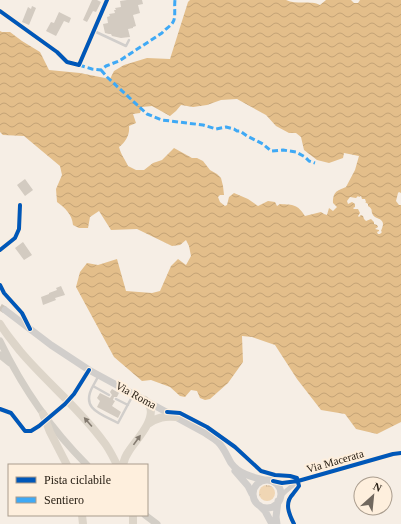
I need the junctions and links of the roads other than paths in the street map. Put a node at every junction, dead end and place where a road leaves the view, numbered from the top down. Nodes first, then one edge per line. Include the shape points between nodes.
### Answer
1 (107, 0) edge
2 (0, 11) edge
3 (94, 31) junction
4 (129, 40) dead end
5 (20, 206) dead end
6 (0, 250) edge
7 (0, 285) edge
8 (5, 310) tunnel mouth
9 (0, 324) edge
10 (30, 329) junction
11 (0, 341) edge
12 (0, 355) edge
13 (13, 366) junction
14 (89, 370) junction
15 (99, 375) junction
16 (93, 386) junction
17 (74, 394) dead end
18 (134, 394) junction
19 (109, 395) dead end
20 (116, 399) dead end
21 (145, 400) junction
22 (65, 404) dead end
23 (128, 405) junction
24 (0, 409) edge
25 (56, 412) tunnel mouth
26 (43, 414) junction
27 (176, 417) junction
28 (148, 424) junction
29 (39, 426) tunnel mouth
30 (401, 453) edge
31 (232, 463) junction
32 (66, 464) edge
33 (86, 464) edge
34 (116, 464) edge
35 (123, 464) edge
36 (264, 480) junction
37 (273, 481) junction
38 (298, 481) junction
39 (254, 498) junction
40 (279, 499) junction
41 (258, 505) junction
42 (146, 516) edge
43 (157, 524) edge
44 (272, 524) edge
45 (277, 524) edge

1 - 3 street
2 - 3 street via 67,62 79,65
3 - 4 lane via 126,46
5 - 6 street via 19,229 15,238
7 - 10 street via 22,313
8 - 10 main road, Via Roma
34 -> 9 highway via 103,441 81,414 31,364
10 - 14 main road, Via Roma
11 - 13 main road
12 - 13 main road
13 - 26 main road
14 - 15 main road, Via Roma
14 - 17 street
15 - 16 lane
15 - 18 main road, Via Roma
16 - 19 lane
16 - 23 lane via 88,401 91,407 118,423
18 - 21 main road, Via Roma
18 - 23 lane
20 - 23 lane
21 - 27 main road, Via Roma
21 - 28 highway via 151,410
22 - 25 street
24 - 29 street via 11,413 25,431 31,431
26 - 32 highway
26 - 33 main road
27 - 28 highway via 163,416
27 - 31 main road, Via Roma via 217,441
35 -> 28 highway via 128,452
30 - 38 street, Via Macerata
31 - 36 main road, Via Roma via 244,474
31 - 39 main road via 235,472 248,486
36 - 37 main road
36 - 39 main road via 256,485
37 - 38 street, Via Macerata
37 - 40 main road via 281,492
38 - 40 street
39 - 41 main road
40 - 41 main road via 271,507
40 - 45 main road
41 - 44 main road via 265,511
42 - 43 main road

